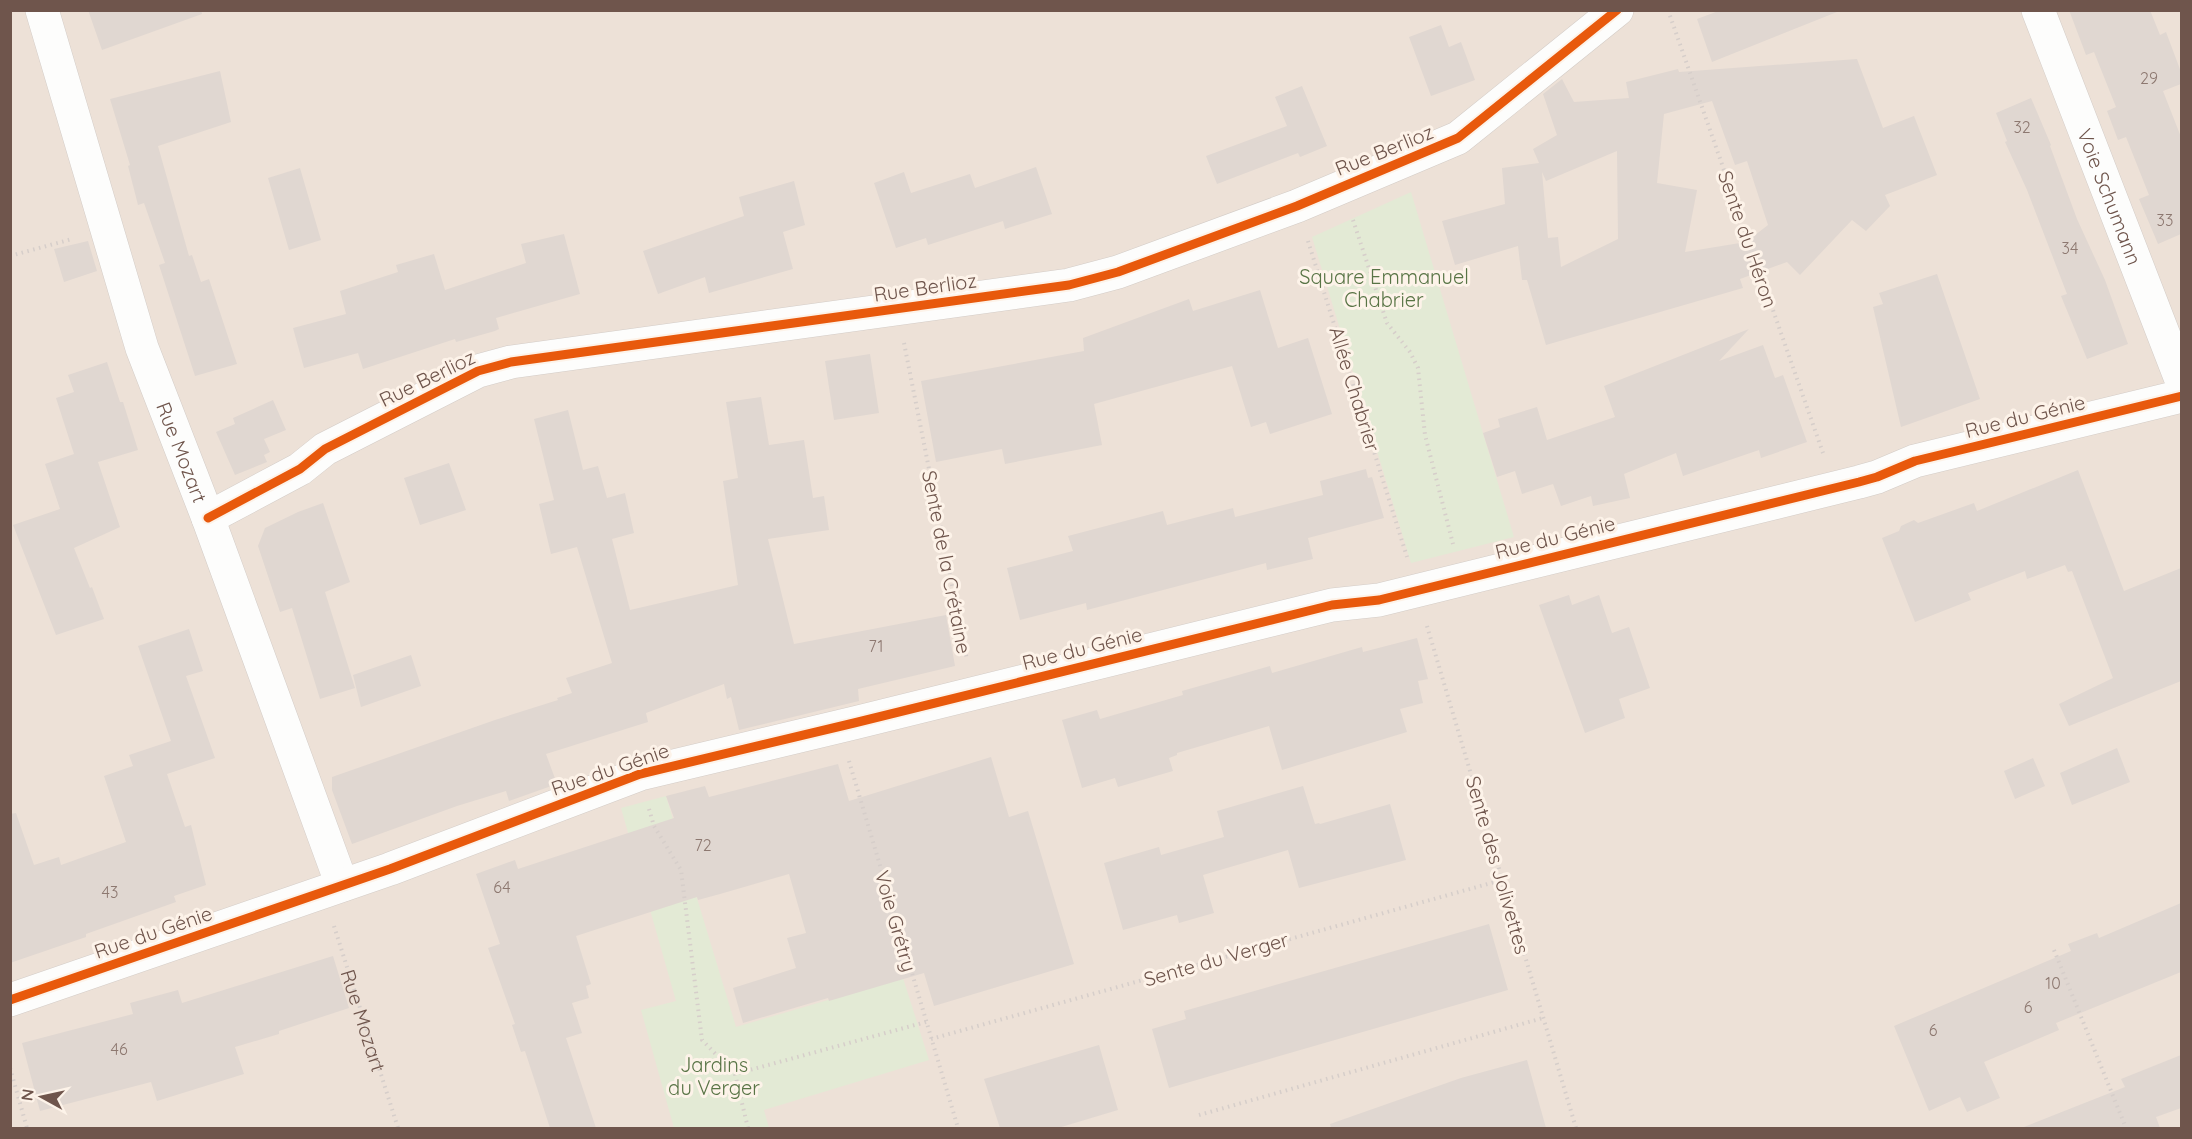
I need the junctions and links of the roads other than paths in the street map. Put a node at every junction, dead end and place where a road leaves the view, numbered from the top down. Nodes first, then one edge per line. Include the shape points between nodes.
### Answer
1 (42, 10) edge
2 (1617, 10) edge
3 (2038, 10) edge
4 (2181, 382) edge
5 (2181, 396) edge
6 (208, 518) junction
7 (342, 885) junction
8 (10, 1000) edge

1 - 6 street, Rue Mozart via 142,348
2 - 6 street, Rue Berlioz via 1458,138 1297,206 1092,280 511,363 478,371 325,449 300,469
3 - 4 street, Voie Schumann
5 - 7 street, Rue du Génie via 1915,462 1859,482 1379,600 1332,604 640,774
6 - 7 street, Rue Mozart
7 - 8 street, Rue du Génie

